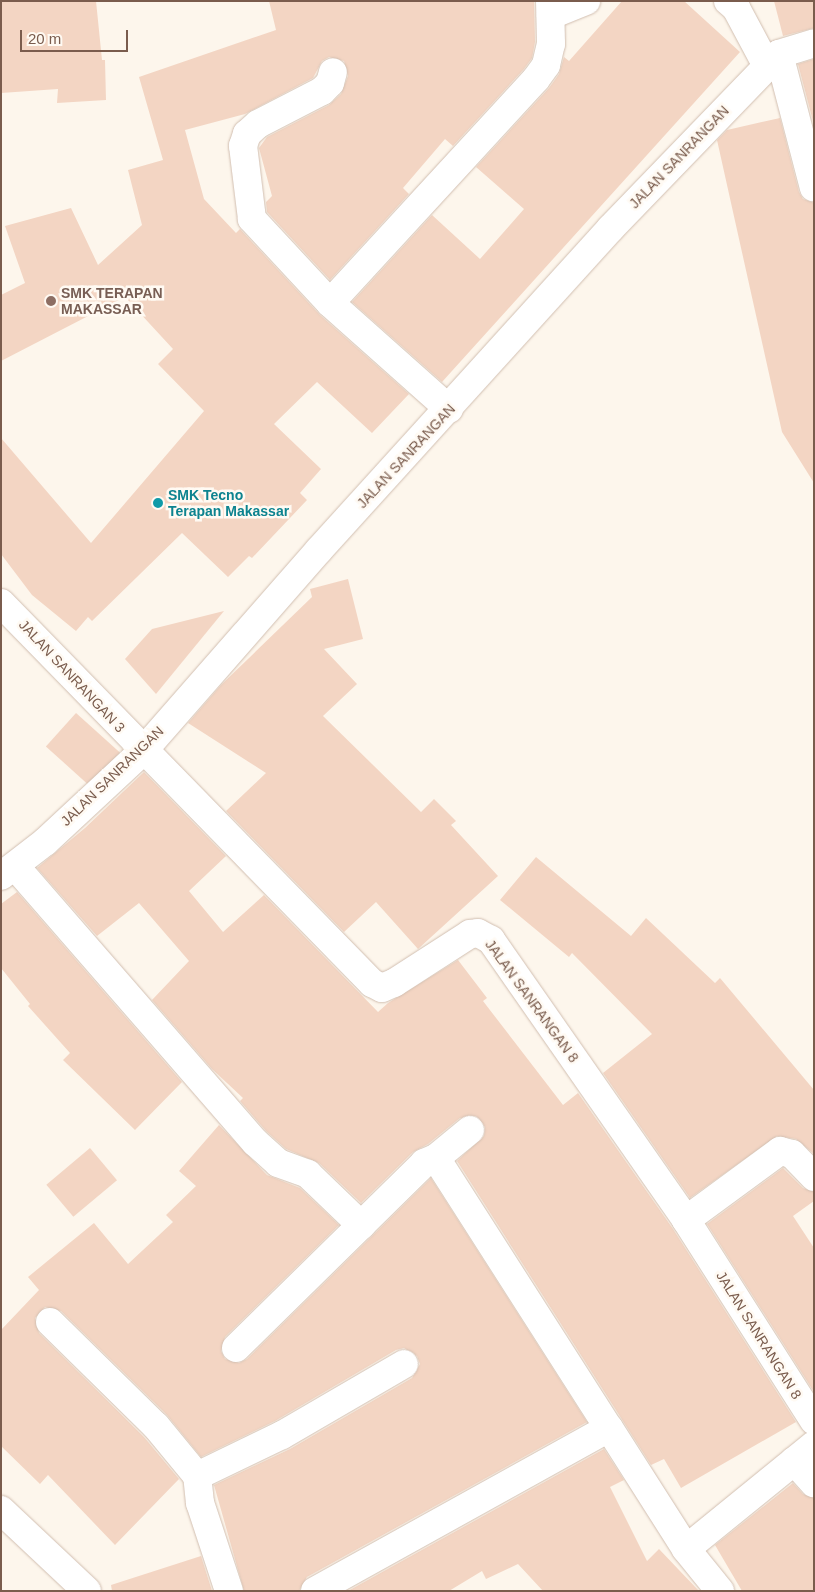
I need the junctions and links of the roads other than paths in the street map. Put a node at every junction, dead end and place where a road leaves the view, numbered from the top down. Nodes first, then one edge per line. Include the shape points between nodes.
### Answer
1 (586, 1) edge
2 (733, 4) edge
3 (550, 8) edge
4 (814, 43) edge
5 (773, 60) junction
6 (333, 72) dead end
7 (814, 188) edge
8 (330, 303) junction
9 (449, 409) junction
10 (1, 602) edge
11 (143, 751) junction
12 (8, 871) edge
13 (470, 1130) dead end
14 (436, 1158) junction
15 (814, 1177) edge
16 (686, 1220) junction
17 (361, 1225) junction
18 (50, 1322) dead end
19 (236, 1348) dead end
20 (404, 1364) dead end
21 (814, 1421) edge
22 (609, 1428) junction
23 (804, 1453) edge
24 (197, 1476) junction
25 (814, 1483) edge
26 (1, 1510) edge
27 (686, 1549) junction
28 (87, 1591) edge
29 (229, 1591) edge
30 (314, 1591) edge
31 (720, 1591) edge

1 - 3 street
2 - 5 street
3 - 8 street via 551,44 546,65 536,79
4 - 5 street, JALAN SANRANGAN
5 - 7 street
5 - 9 street, JALAN SANRANGAN via 610,229
6 - 8 street via 330,83 322,91 258,124 247,134 243,146 252,219
8 - 9 street
9 - 11 street, JALAN SANRANGAN via 319,550
10 - 11 street, JALAN SANRANGAN 3
11 - 12 street, JALAN SANRANGAN via 46,842
11 - 16 street, JALAN SANRANGAN 8 via 372,983 382,988 394,983 470,934 478,933 491,940
12 - 17 street via 255,1142 278,1163 308,1174
13 - 14 street
14 - 17 street via 424,1163
14 - 22 street
15 - 16 street via 792,1154 786,1151 774,1153
16 - 21 street, JALAN SANRANGAN 8
17 - 19 street
18 - 24 street via 156,1426
20 - 24 street via 282,1435
22 - 27 street
22 - 30 street
23 - 25 street
23 - 27 street
24 - 29 street via 200,1503
26 - 28 street
27 - 31 street

